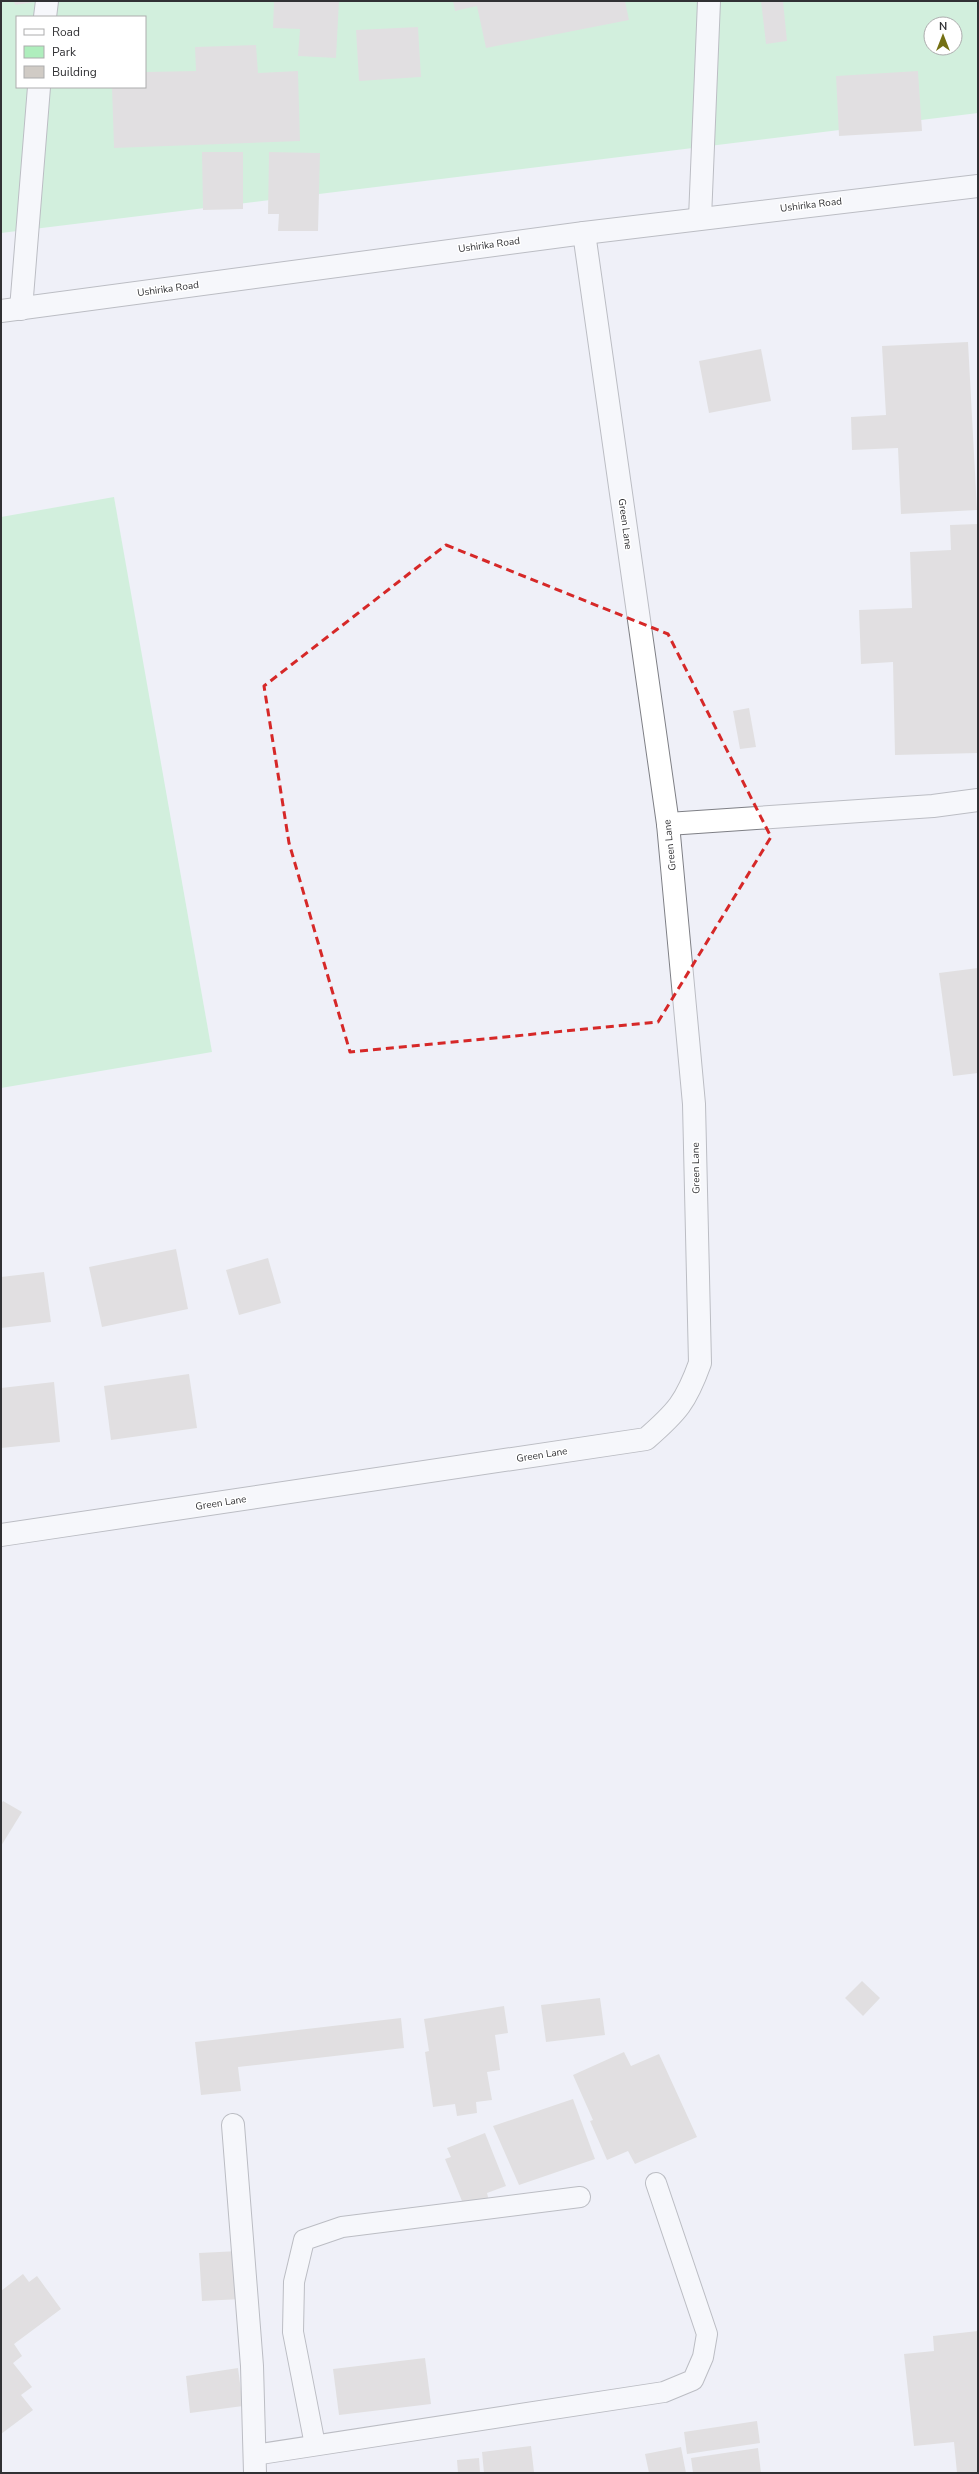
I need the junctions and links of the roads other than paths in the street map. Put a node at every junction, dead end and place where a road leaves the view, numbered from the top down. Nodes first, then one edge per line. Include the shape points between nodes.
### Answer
1 (47, 1) edge
2 (709, 1) edge
3 (45, 16) edge
4 (39, 88) edge
5 (978, 186) edge
6 (700, 218) junction
7 (584, 232) junction
8 (11, 310) edge
9 (978, 800) edge
10 (668, 824) junction
11 (1, 1535) edge
12 (233, 2125) dead end
13 (656, 2182) dead end
14 (580, 2197) dead end
15 (315, 2445) junction
16 (255, 2464) edge

1 - 3 street
2 - 6 street
4 - 8 street
5 - 6 street, Ushirika Road
6 - 7 street, Ushirika Road
7 - 8 street, Ushirika Road
7 - 10 street, Green Lane
9 - 10 street via 933,806
10 - 11 street, Green Lane via 694,1104 700,1363 689,1392 673,1415 646,1439
12 - 16 street via 252,2366
13 - 15 lane via 707,2334 703,2357 693,2380 664,2392
14 - 15 lane via 342,2227 304,2240 294,2282 293,2332
15 - 16 lane

